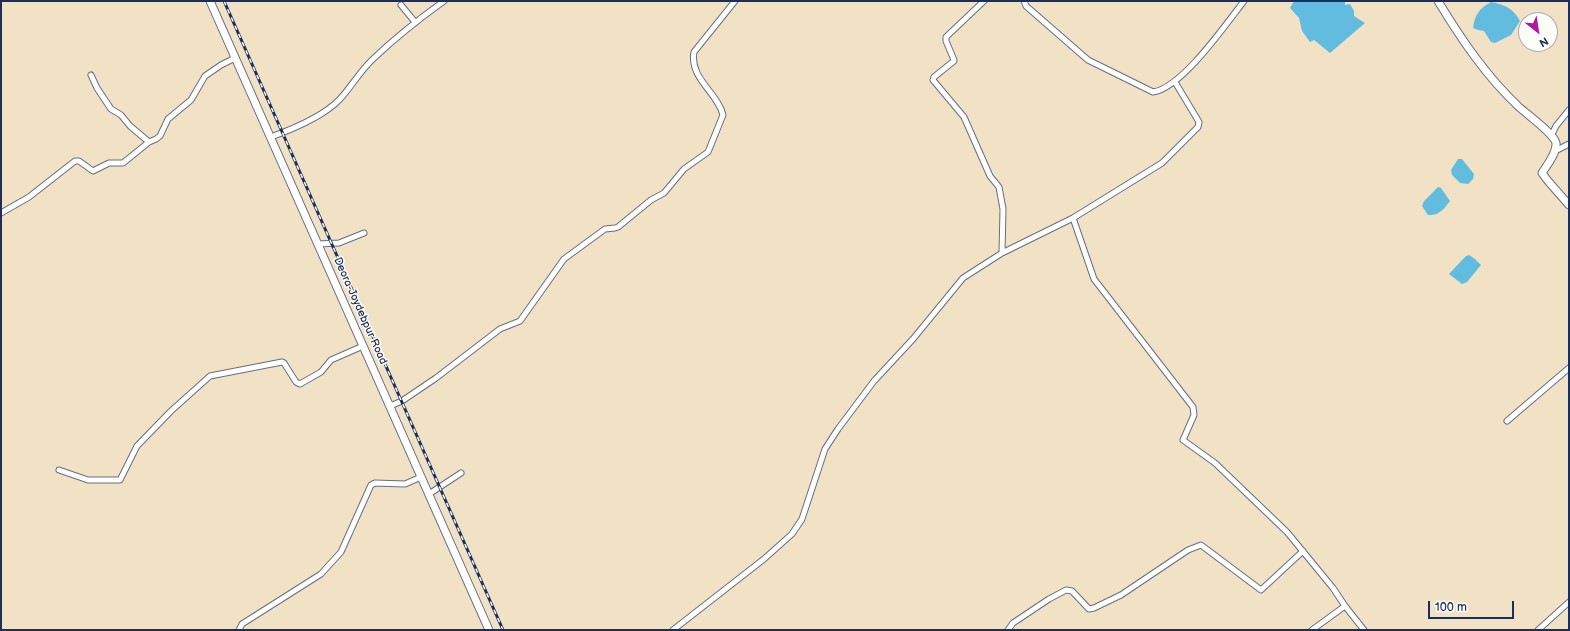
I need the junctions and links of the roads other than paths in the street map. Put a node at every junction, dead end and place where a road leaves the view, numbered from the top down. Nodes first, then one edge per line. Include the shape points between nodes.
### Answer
1 (210, 1) edge
2 (444, 1) edge
3 (735, 1) edge
4 (984, 1) edge
5 (1024, 1) edge
6 (1244, 1) edge
7 (1438, 1) edge
8 (401, 5) dead end
9 (415, 22) junction
10 (235, 58) junction
11 (90, 75) dead end
12 (1175, 82) junction
13 (1569, 110) edge
14 (1552, 134) junction
15 (271, 137) junction
16 (149, 142) junction
17 (1569, 144) edge
18 (1555, 151) junction
19 (1569, 205) edge
20 (1, 213) edge
21 (1073, 218) junction
22 (364, 233) dead end
23 (318, 244) junction
24 (1002, 253) junction
25 (363, 346) junction
26 (1569, 368) edge
27 (390, 406) junction
28 (1507, 421) dead end
29 (59, 470) dead end
30 (461, 473) dead end
31 (421, 477) junction
32 (429, 494) junction
33 (1303, 551) junction
34 (1569, 602) edge
35 (1345, 606) junction
36 (239, 630) edge
37 (489, 630) edge
38 (673, 630) edge
39 (1008, 630) edge
40 (1312, 630) edge
41 (1364, 630) edge
42 (1538, 630) edge

1 - 10 street, Deora-Joydebpur Road
2 - 9 street
3 - 27 street via 694,52 696,71 723,115 708,152 684,169 664,193 651,200 618,227 605,229 564,259 520,321 500,330 402,402
4 - 24 street via 946,37 954,61 933,80 964,117 990,176 999,187 1003,209
5 - 12 street via 1026,6 1095,64 1153,92
6 - 12 street via 1210,45
7 - 14 street via 1461,39 1491,76 1532,119
8 - 9 street
9 - 15 street via 361,70 340,99 323,112
10 - 15 street, Deora-Joydebpur Road
10 - 16 street via 205,76 190,102 168,119 160,136
11 - 16 street via 111,109 121,115
12 - 21 street via 1199,122 1198,127 1162,164
13 - 14 street
14 - 18 street via 1556,142
15 - 23 street, Deora-Joydebpur Road
16 - 20 street via 123,163 109,163 96,171 75,161 29,197
17 - 18 street
18 - 19 street via 1542,173
21 - 24 street
21 - 33 street via 1094,279 1193,407 1194,415 1183,440 1215,463 1287,532
22 - 23 street via 339,243
23 - 25 street, Deora-Joydebpur Road
24 - 38 street via 963,278 913,339 874,380 825,450 802,519 792,534
25 - 27 street, Deora-Joydebpur Road
25 - 29 street via 331,360 321,372 300,384 282,362 212,375 171,411 137,446 120,480 88,480
26 - 28 street
27 - 31 street, Deora-Joydebpur Road
30 - 32 street
31 - 32 street, Deora-Joydebpur Road
31 - 36 street via 405,484 372,484 343,548 331,563 319,576 242,624
32 - 37 street, Deora-Joydebpur Road
33 - 35 street
33 - 39 street via 1261,590 1201,545 1188,550 1121,595 1094,608 1089,609 1072,591 1066,590 1031,611
34 - 42 street
35 - 40 street
35 - 41 street

